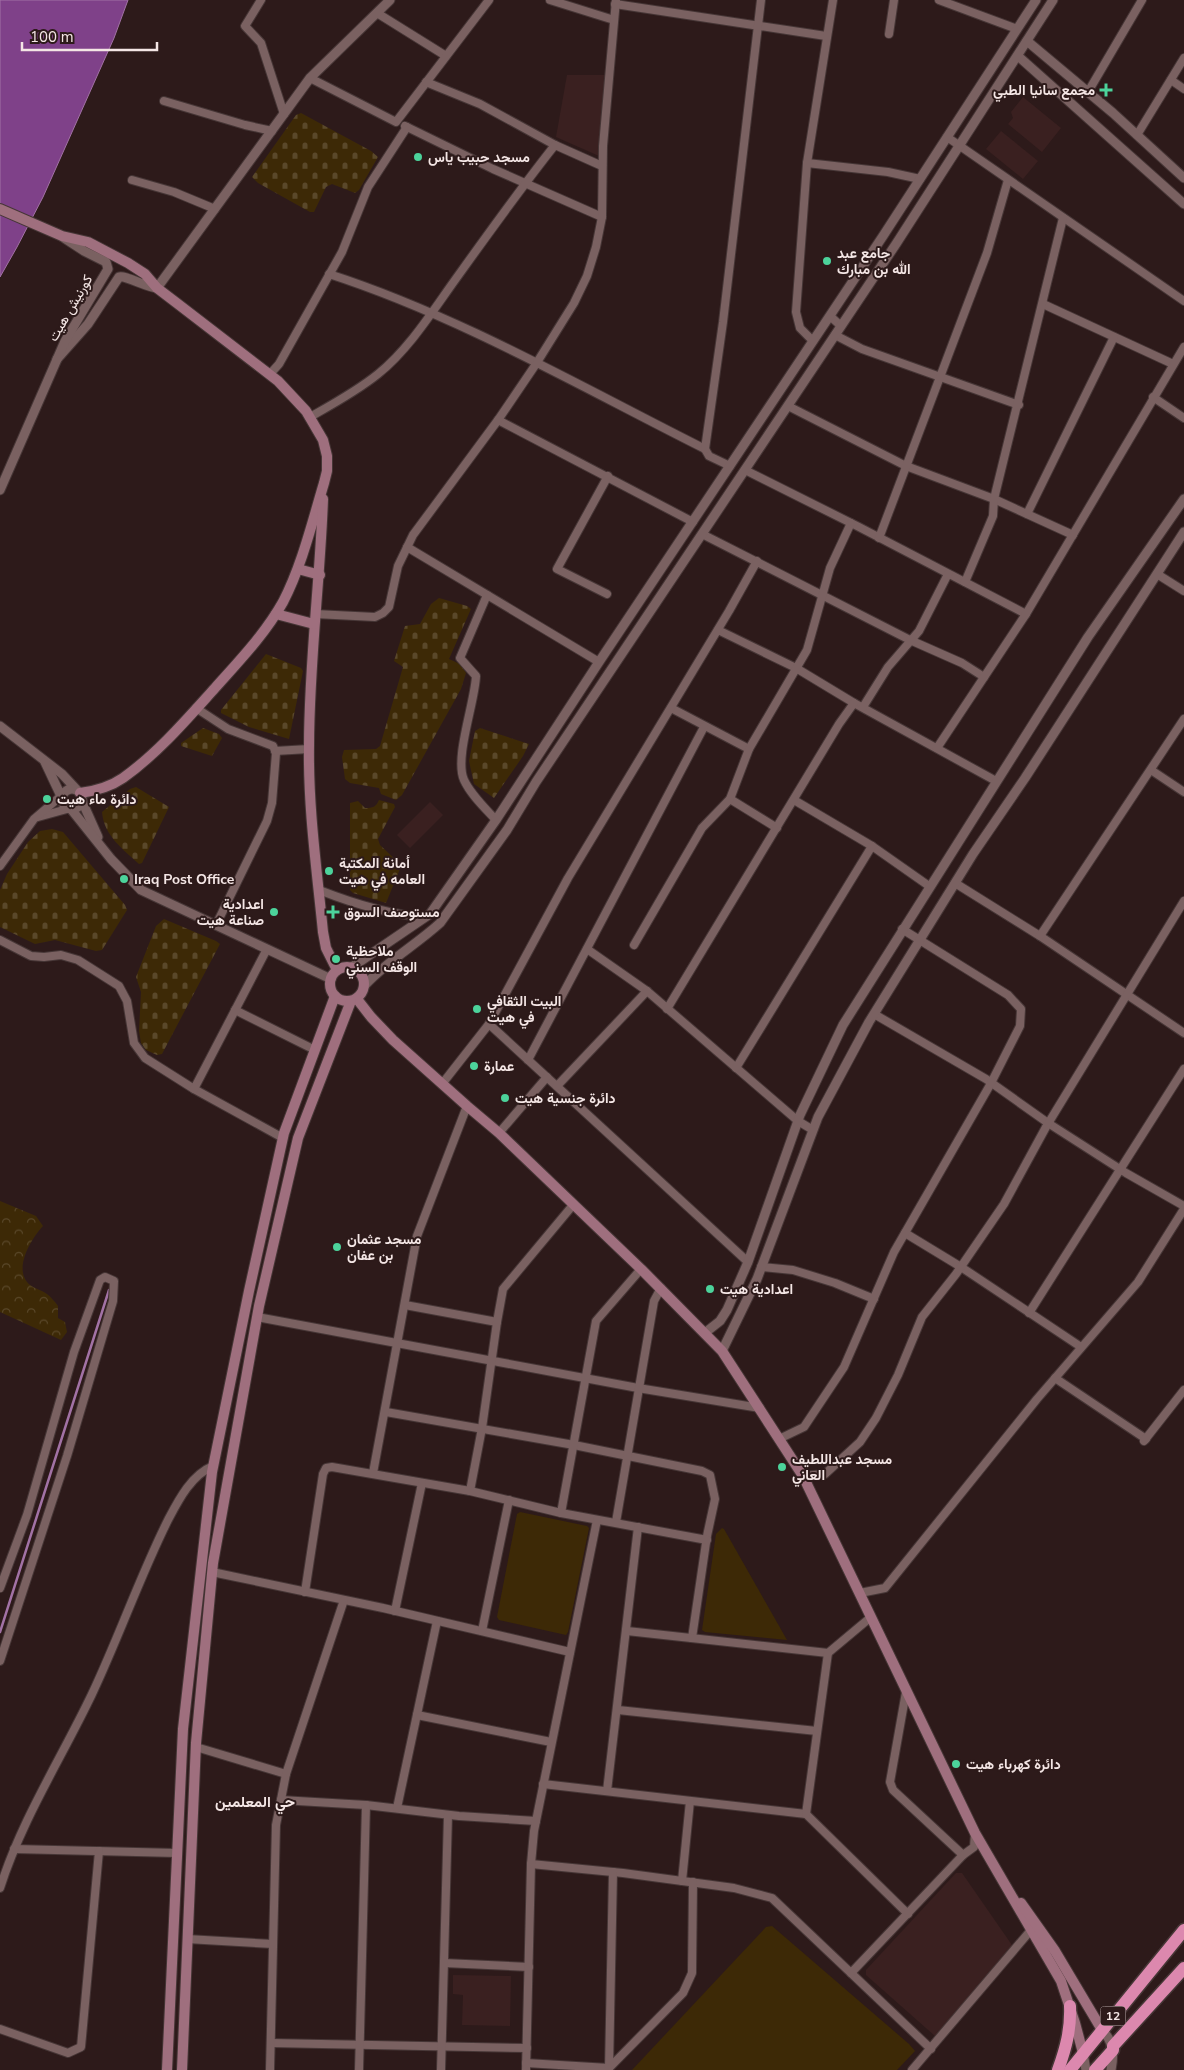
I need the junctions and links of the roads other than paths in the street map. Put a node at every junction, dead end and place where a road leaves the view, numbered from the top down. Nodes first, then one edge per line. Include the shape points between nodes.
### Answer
1 (261, 0) edge
2 (390, 0) edge
3 (489, 0) edge
4 (550, 0) edge
5 (761, 0) edge
6 (833, 0) edge
7 (894, 0) edge
8 (939, 0) edge
9 (1036, 0) edge
10 (1053, 0) edge
11 (1142, 0) edge
12 (616, 2) edge
13 (377, 13) junction
14 (614, 20) junction
15 (758, 26) junction
16 (1017, 29) junction
17 (889, 34) dead end
18 (826, 36) junction
19 (1027, 41) junction
20 (446, 56) junction
21 (1018, 56) junction
22 (1184, 58) edge
23 (310, 78) junction
24 (1171, 80) junction
25 (426, 82) junction
26 (1184, 89) edge
27 (1088, 92) junction
28 (164, 101) dead end
29 (284, 114) junction
30 (396, 122) junction
31 (407, 127) junction
32 (272, 130) junction
33 (1138, 135) junction
34 (947, 137) junction
35 (555, 145) junction
36 (959, 146) junction
37 (807, 163) junction
38 (602, 166) junction
39 (1184, 178) edge
40 (920, 179) junction
41 (132, 180) dead end
42 (1008, 180) junction
43 (525, 183) junction
44 (1184, 204) edge
45 (0, 209) edge
46 (215, 209) junction
47 (602, 217) junction
48 (1063, 218) junction
49 (62, 236) junction
50 (329, 274) junction
51 (157, 288) junction
52 (1184, 301) edge
53 (1043, 304) junction
54 (431, 313) junction
55 (830, 316) junction
56 (841, 326) junction
57 (835, 336) junction
58 (1114, 336) junction
59 (813, 341) junction
60 (1184, 347) edge
61 (56, 359) junction
62 (536, 364) junction
63 (1173, 364) junction
64 (270, 374) junction
65 (941, 377) junction
66 (1153, 397) junction
67 (1019, 405) junction
68 (788, 406) junction
69 (310, 417) junction
70 (1184, 418) edge
71 (498, 420) junction
72 (705, 449) junction
73 (730, 466) junction
74 (906, 466) junction
75 (745, 470) junction
76 (608, 476) junction
77 (324, 483) junction
78 (0, 490) edge
79 (994, 499) junction
80 (1184, 499) edge
81 (1028, 514) junction
82 (692, 522) junction
83 (851, 523) junction
84 (1184, 532) edge
85 (702, 534) junction
86 (1073, 534) junction
87 (879, 538) junction
88 (407, 547) junction
89 (757, 561) junction
90 (298, 569) junction
91 (948, 574) junction
92 (1156, 574) junction
93 (320, 575) junction
94 (965, 582) junction
95 (1184, 591) edge
96 (608, 594) dead end
97 (821, 594) junction
98 (487, 595) junction
99 (276, 614) junction
100 (1026, 614) junction
101 (315, 619) junction
102 (718, 630) junction
103 (910, 640) junction
104 (599, 662) junction
105 (796, 668) junction
106 (984, 677) junction
107 (854, 703) junction
108 (196, 708) junction
109 (671, 708) junction
110 (863, 708) junction
111 (1184, 719) edge
112 (0, 726) edge
113 (704, 727) junction
114 (937, 748) junction
115 (309, 749) junction
116 (749, 749) junction
117 (275, 751) junction
118 (44, 759) junction
119 (1150, 770) junction
120 (996, 782) junction
121 (1184, 792) edge
122 (79, 794) junction
123 (62, 796) junction
124 (730, 799) junction
125 (794, 800) junction
126 (69, 809) junction
127 (34, 819) junction
128 (496, 820) junction
129 (777, 828) junction
130 (872, 846) junction
131 (103, 848) junction
132 (0, 866) edge
133 (954, 883) junction
134 (929, 886) junction
135 (319, 890) junction
136 (1184, 901) edge
137 (425, 917) junction
138 (216, 925) junction
139 (902, 929) junction
140 (1040, 936) junction
141 (919, 938) junction
142 (0, 940) edge
143 (634, 945) dead end
144 (267, 949) junction
145 (587, 949) junction
146 (352, 968) junction
147 (334, 974) junction
148 (365, 985) junction
149 (647, 991) junction
150 (1128, 994) junction
151 (335, 996) junction
152 (354, 1000) junction
153 (667, 1009) junction
154 (235, 1010) junction
155 (874, 1014) junction
156 (489, 1024) junction
157 (1184, 1033) edge
158 (315, 1050) junction
159 (528, 1060) junction
160 (736, 1068) junction
161 (1184, 1069) edge
162 (547, 1077) junction
163 (442, 1084) junction
164 (991, 1084) junction
165 (557, 1086) junction
166 (194, 1089) junction
167 (466, 1106) junction
168 (798, 1121) junction
169 (1048, 1123) junction
170 (813, 1130) junction
171 (500, 1133) junction
172 (283, 1138) junction
173 (1119, 1168) junction
174 (573, 1205) junction
175 (1184, 1207) edge
176 (905, 1233) junction
177 (748, 1262) junction
178 (762, 1267) junction
179 (961, 1267) junction
180 (641, 1269) junction
181 (661, 1288) junction
182 (874, 1299) junction
183 (405, 1305) junction
184 (1029, 1313) junction
185 (257, 1317) junction
186 (497, 1322) junction
187 (706, 1332) junction
188 (398, 1342) junction
189 (1081, 1347) junction
190 (722, 1351) junction
191 (493, 1360) junction
192 (586, 1378) junction
193 (1055, 1378) junction
194 (638, 1388) junction
195 (1184, 1390) edge
196 (760, 1408) junction
197 (386, 1412) junction
198 (221, 1424) junction
199 (237, 1426) junction
200 (482, 1428) junction
201 (779, 1439) junction
202 (574, 1444) junction
203 (627, 1455) junction
204 (213, 1466) junction
205 (373, 1473) junction
206 (803, 1476) junction
207 (422, 1483) junction
208 (470, 1491) junction
209 (509, 1500) junction
210 (561, 1512) junction
211 (597, 1520) junction
212 (616, 1522) junction
213 (638, 1527) junction
214 (707, 1540) junction
215 (212, 1572) junction
216 (0, 1588) edge
217 (305, 1592) junction
218 (860, 1594) junction
219 (344, 1600) junction
220 (395, 1611) junction
221 (871, 1617) junction
222 (437, 1621) junction
223 (482, 1631) junction
224 (627, 1631) junction
225 (692, 1638) junction
226 (570, 1652) junction
227 (828, 1653) junction
228 (0, 1660) edge
229 (906, 1692) junction
230 (618, 1710) junction
231 (417, 1715) junction
232 (817, 1731) junction
233 (551, 1742) junction
234 (196, 1748) junction
235 (286, 1774) junction
236 (543, 1784) junction
237 (607, 1791) junction
238 (281, 1800) junction
239 (690, 1800) junction
240 (366, 1805) junction
241 (396, 1808) junction
242 (806, 1814) junction
243 (448, 1815) junction
244 (536, 1821) junction
245 (975, 1833) junction
246 (14, 1849) junction
247 (99, 1851) junction
248 (177, 1853) junction
249 (963, 1856) junction
250 (532, 1864) junction
251 (613, 1872) junction
252 (997, 1873) junction
253 (682, 1881) junction
254 (694, 1882) junction
255 (0, 1888) edge
256 (908, 1914) junction
257 (1031, 1930) junction
258 (1184, 1930) edge
259 (187, 1939) junction
260 (273, 1944) junction
261 (444, 1963) junction
262 (529, 1967) junction
263 (1184, 1968) edge
264 (851, 1973) junction
265 (1070, 2006) junction
266 (0, 2029) edge
267 (1102, 2030) junction
268 (271, 2043) junction
269 (360, 2044) junction
270 (441, 2046) junction
271 (1113, 2046) junction
272 (527, 2048) junction
273 (931, 2049) junction
274 (1083, 2053) junction
275 (526, 2066) edge
276 (607, 2069) edge
277 (167, 2070) edge
278 (182, 2070) edge
279 (270, 2070) edge
280 (359, 2070) edge
281 (441, 2070) edge
282 (912, 2070) edge
283 (1058, 2070) edge
284 (1070, 2070) edge
285 (1086, 2070) edge
286 (1095, 2070) edge
287 (1110, 2070) edge

1 - 29 street via 246,26 260,43
2 - 13 street
3 - 20 street
4 - 14 street
5 - 15 street
6 - 18 street
7 - 17 street
8 - 16 street
9 - 16 street
10 - 19 street
11 - 27 street
12 - 14 street
12 - 15 street
13 - 20 street
13 - 23 street
14 - 38 street
15 - 18 street
15 - 72 street
16 - 34 street
18 - 37 street
19 - 21 street
19 - 27 street
20 - 25 street
21 - 36 street
21 - 44 street
22 - 24 street
23 - 29 street
23 - 30 street
24 - 26 street
24 - 33 street
25 - 30 street
25 - 35 street via 480,104
27 - 33 street
28 - 32 street
29 - 32 street
30 - 31 street
31 - 43 street
31 - 50 street via 368,187 342,252
32 - 46 street
33 - 39 street
34 - 36 street
34 - 40 street
35 - 38 street
35 - 43 street
36 - 42 street
36 - 56 street
37 - 40 street
37 - 59 street via 796,312 800,328
38 - 47 street
40 - 55 street
41 - 46 street via 174,192
42 - 48 street
42 - 65 street via 987,253
43 - 47 street
43 - 54 street
45 - 49 main road
46 - 51 street
47 - 62 street via 587,276
48 - 52 street
48 - 53 street
49 - 51 main road via 88,242 128,263 145,274
49 - 61 street, كورنيش هيت via 104,261 108,269
50 - 54 street
50 - 64 street
51 - 61 street, كورنيش هيت via 119,277 88,324
51 - 64 main road
53 - 58 street
53 - 67 street
54 - 62 street
54 - 69 street via 377,375
55 - 56 street
55 - 59 street
56 - 57 street
57 - 65 street
57 - 68 street
58 - 63 street
58 - 81 street
59 - 73 street
60 - 63 street
61 - 78 street, كورنيش هيت
62 - 71 street
62 - 72 street
63 - 66 street
64 - 69 main road
65 - 67 street
65 - 74 street
66 - 70 street
66 - 86 street
67 - 79 street
68 - 74 street
68 - 75 street
69 - 77 main road via 327,456
71 - 76 street
71 - 88 street via 421,523
72 - 73 street via 709,456
73 - 82 street
74 - 79 street
74 - 87 street
75 - 83 street
75 - 85 street
76 - 82 street
76 - 96 street via 557,570
77 - 90 main road
77 - 93 main road
79 - 81 street
79 - 94 street via 993,516
80 - 120 street via 1088,637
81 - 86 street
82 - 104 street
83 - 87 street
83 - 97 street
84 - 92 street
85 - 89 street
85 - 148 street via 507,830 440,923 378,971
86 - 100 street
87 - 91 street
88 - 98 street
88 - 101 street via 398,566 389,607 383,614
89 - 97 street
89 - 102 street
90 - 93 main road
90 - 99 main road
91 - 94 street
91 - 103 street via 919,631
92 - 95 street
92 - 133 street
93 - 101 main road
94 - 100 street
97 - 103 street
97 - 105 street via 807,650
98 - 104 street
98 - 128 street via 460,658 476,676 462,767 469,790
99 - 101 main road
99 - 108 main road via 259,639
100 - 106 street
101 - 115 main road
102 - 105 street
102 - 109 street
103 - 106 street via 962,663
103 - 110 street via 888,667
104 - 128 street
105 - 107 street
105 - 116 street
106 - 114 street
107 - 110 street
107 - 125 street
108 - 117 street via 228,729 273,746
108 - 122 main road via 123,778
109 - 113 street
109 - 156 street via 568,878
110 - 114 street
111 - 119 street
112 - 118 street
113 - 116 street
113 - 145 street
114 - 120 street
115 - 117 street
115 - 135 main road
116 - 124 street
117 - 138 street via 273,795 267,821
118 - 122 street
118 - 123 street
119 - 121 street
119 - 140 street
120 - 134 street
122 - 123 street via 67,789
122 - 126 street via 76,808
122 - 131 street
123 - 126 street via 63,805
123 - 127 street
124 - 129 street
124 - 143 street via 702,828
125 - 129 street
125 - 130 street
126 - 127 street
126 - 131 street
127 - 132 street
128 - 137 street
129 - 153 street
130 - 134 street
130 - 160 street
131 - 138 street via 141,890
133 - 140 street
133 - 141 street
134 - 139 street
135 - 137 street via 405,916
135 - 147 main road via 324,940
136 - 150 street
137 - 146 street
138 - 144 street
139 - 141 street
139 - 168 street via 843,1024
140 - 150 street
141 - 155 street
141 - 164 street via 1008,995 1020,1010 1020,1026
142 - 166 street via 31,956 61,955 78,960 119,986 128,1001 138,1051
144 - 147 street
144 - 154 street
145 - 149 street
145 - 159 street
146 - 147 main road via 342,968
146 - 148 main road via 362,974
147 - 151 main road via 331,988
148 - 152 main road
149 - 153 street
149 - 165 street
150 - 157 street
150 - 169 street
151 - 152 main road via 343,1001
151 - 158 main road
152 - 163 main road
152 - 185 main road via 298,1138
153 - 160 street
154 - 158 street
154 - 166 street
155 - 164 street
155 - 170 street
156 - 159 street
156 - 163 street
158 - 172 main road
159 - 162 street
160 - 168 street
161 - 173 street
162 - 165 street
162 - 171 street
163 - 167 main road
164 - 169 street
164 - 176 street
165 - 177 street
166 - 172 street
167 - 171 main road
167 - 183 street via 417,1236
168 - 170 street
168 - 177 street
169 - 173 street
169 - 179 street via 1004,1204
170 - 178 street
171 - 174 main road
172 - 198 main road
173 - 175 street
173 - 184 street
174 - 180 main road
174 - 186 street via 503,1289
175 - 189 street via 1138,1282
176 - 179 street
176 - 182 street
177 - 187 street via 727,1310 720,1321
178 - 182 street via 793,1270
178 - 190 street
179 - 184 street
179 - 206 street via 922,1317 898,1375 860,1442 825,1474
180 - 181 main road
180 - 192 street via 596,1322
181 - 187 main road
181 - 194 street via 654,1301
182 - 201 street via 844,1367 815,1412 804,1427
183 - 186 street
183 - 188 street
184 - 189 street
185 - 188 street
185 - 199 main road
186 - 191 street
187 - 190 main road
188 - 191 street
188 - 197 street
189 - 193 street
190 - 196 main road
191 - 192 street
191 - 200 street
192 - 194 street
192 - 202 street
193 - 195 street via 1145,1440
193 - 218 street via 885,1588
194 - 196 street
194 - 203 street
196 - 201 main road
197 - 200 street
197 - 205 street
198 - 199 main road
198 - 204 main road
199 - 215 main road
200 - 202 street
200 - 208 street
201 - 206 main road
202 - 203 street
202 - 210 street
203 - 212 street
203 - 214 street via 702,1470 710,1475 715,1499
204 - 246 street via 193,1480 168,1520 92,1694
204 - 248 main road via 183,1729
205 - 207 street
205 - 217 street via 326,1468
206 - 218 main road
207 - 208 street
207 - 220 street
208 - 209 street
209 - 210 street
209 - 223 street
210 - 211 street
211 - 212 street
211 - 226 street
212 - 213 street
213 - 214 street
213 - 224 street
214 - 225 street
215 - 217 street
215 - 234 main road
216 - 228 street via 27,1515 74,1352 100,1280 105,1277 114,1281 113,1301 67,1456
217 - 219 street
218 - 221 main road
219 - 220 street
219 - 235 street
220 - 222 street
221 - 227 street
221 - 229 main road
222 - 223 street
222 - 231 street
223 - 226 street
224 - 225 street
224 - 230 street
225 - 227 street
226 - 233 street
227 - 232 street
229 - 245 main road
229 - 249 street via 890,1782 893,1790
230 - 232 street
230 - 237 street
231 - 233 street
231 - 241 street
232 - 242 street
233 - 236 street
234 - 235 street
234 - 259 main road
235 - 238 street
236 - 237 street
236 - 244 street
237 - 239 street
238 - 240 street
238 - 260 street via 276,1825
239 - 242 street
239 - 253 street
240 - 241 street
240 - 269 street
241 - 243 street
242 - 256 street
243 - 244 street
243 - 261 street
244 - 250 street
245 - 249 street via 974,1847
245 - 252 main road
246 - 247 street
246 - 255 street
247 - 248 street
247 - 266 street via 81,2047 68,2053
248 - 277 main road
249 - 256 street
250 - 251 street
250 - 262 street
251 - 253 street
251 - 276 street
252 - 257 main road
252 - 267 main road via 1033,1918
253 - 254 street
254 - 264 street via 772,1898
254 - 276 street via 692,1973 688,1985
256 - 264 street
257 - 265 main road via 1061,1981
257 - 273 street
258 - 267 highway, 12
259 - 260 street
259 - 278 main road
260 - 268 street
261 - 262 street
261 - 270 street
262 - 272 street
263 - 271 highway, 12
264 - 273 street
265 - 274 main road
265 - 283 highway via 1071,2024
267 - 271 street
267 - 274 highway, 12
268 - 269 street
268 - 279 street
269 - 270 street
269 - 280 street
270 - 272 street
270 - 281 street
271 - 286 highway, 12
271 - 287 street
272 - 275 street
273 - 282 street
274 - 284 highway, 12
274 - 285 street
275 - 276 street

